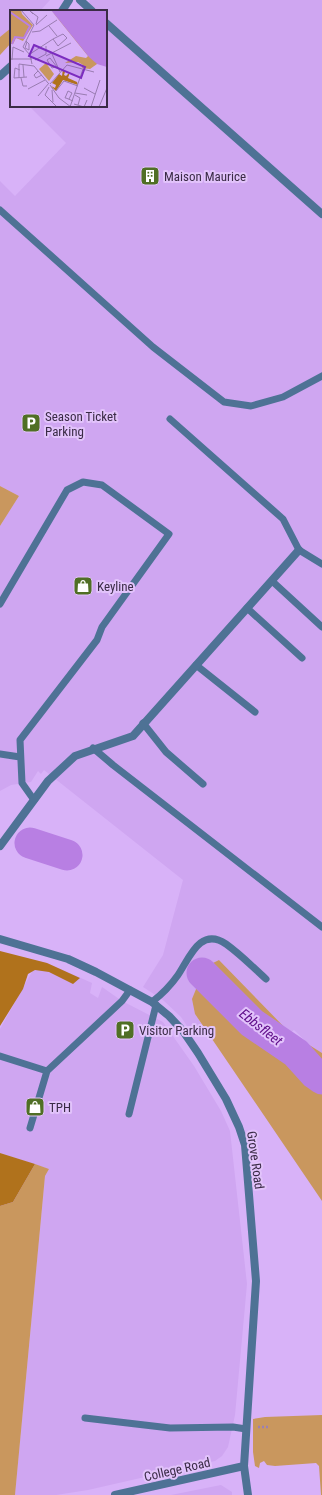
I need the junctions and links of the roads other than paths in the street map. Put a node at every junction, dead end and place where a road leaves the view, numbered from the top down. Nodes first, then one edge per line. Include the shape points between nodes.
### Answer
1 (69, 0) edge
2 (80, 0) edge
3 (63, 10) edge
4 (91, 10) edge
5 (107, 24) edge
6 (10, 67) edge
7 (0, 76) edge
8 (0, 210) edge
9 (322, 214) edge
10 (322, 376) edge
11 (170, 419) dead end
12 (299, 550) junction
13 (322, 564) edge
14 (272, 581) junction
15 (0, 604) edge
16 (247, 608) junction
17 (322, 627) edge
18 (302, 658) dead end
19 (196, 665) junction
20 (255, 712) dead end
21 (143, 723) junction
22 (93, 748) junction
23 (0, 754) edge
24 (20, 757) junction
25 (203, 784) dead end
26 (34, 800) junction
27 (0, 846) edge
28 (322, 927) edge
29 (0, 939) edge
30 (266, 979) dead end
31 (130, 990) junction
32 (154, 1003) junction
33 (0, 1056) edge
34 (47, 1071) junction
35 (129, 1114) dead end
36 (30, 1128) dead end
37 (86, 1418) dead end
38 (246, 1429) junction
39 (244, 1466) junction
40 (115, 1495) edge
41 (248, 1495) edge

1 - 3 street
2 - 4 street
5 - 9 street
6 - 7 street
8 - 10 lane via 153,347 224,402 251,406 283,397
11 - 12 lane via 283,519
12 - 13 lane
12 - 14 street
14 - 16 street
14 - 17 lane
15 - 24 lane via 67,490 83,482 102,484 169,534 102,627 97,640 20,740
16 - 18 lane
16 - 19 street
19 - 20 lane
19 - 21 street
21 - 22 street via 133,736
21 - 25 lane via 166,752
22 - 26 street via 75,756 48,781
22 - 28 lane
23 - 24 lane
24 - 26 lane via 22,783
26 - 27 street
29 - 31 street, Grove Road via 68,959
30 - 32 lane via 226,943 214,939 204,940 194,948 177,976
31 - 32 street, Grove Road
31 - 34 lane via 122,1001
32 - 35 lane
32 - 38 street, Grove Road via 170,1016 198,1053 226,1100 245,1145 256,1280
33 - 34 lane
34 - 36 lane
37 - 38 lane via 170,1428
38 - 39 street, Grove Road
39 - 40 street, College Road
39 - 41 street, Grove Road

